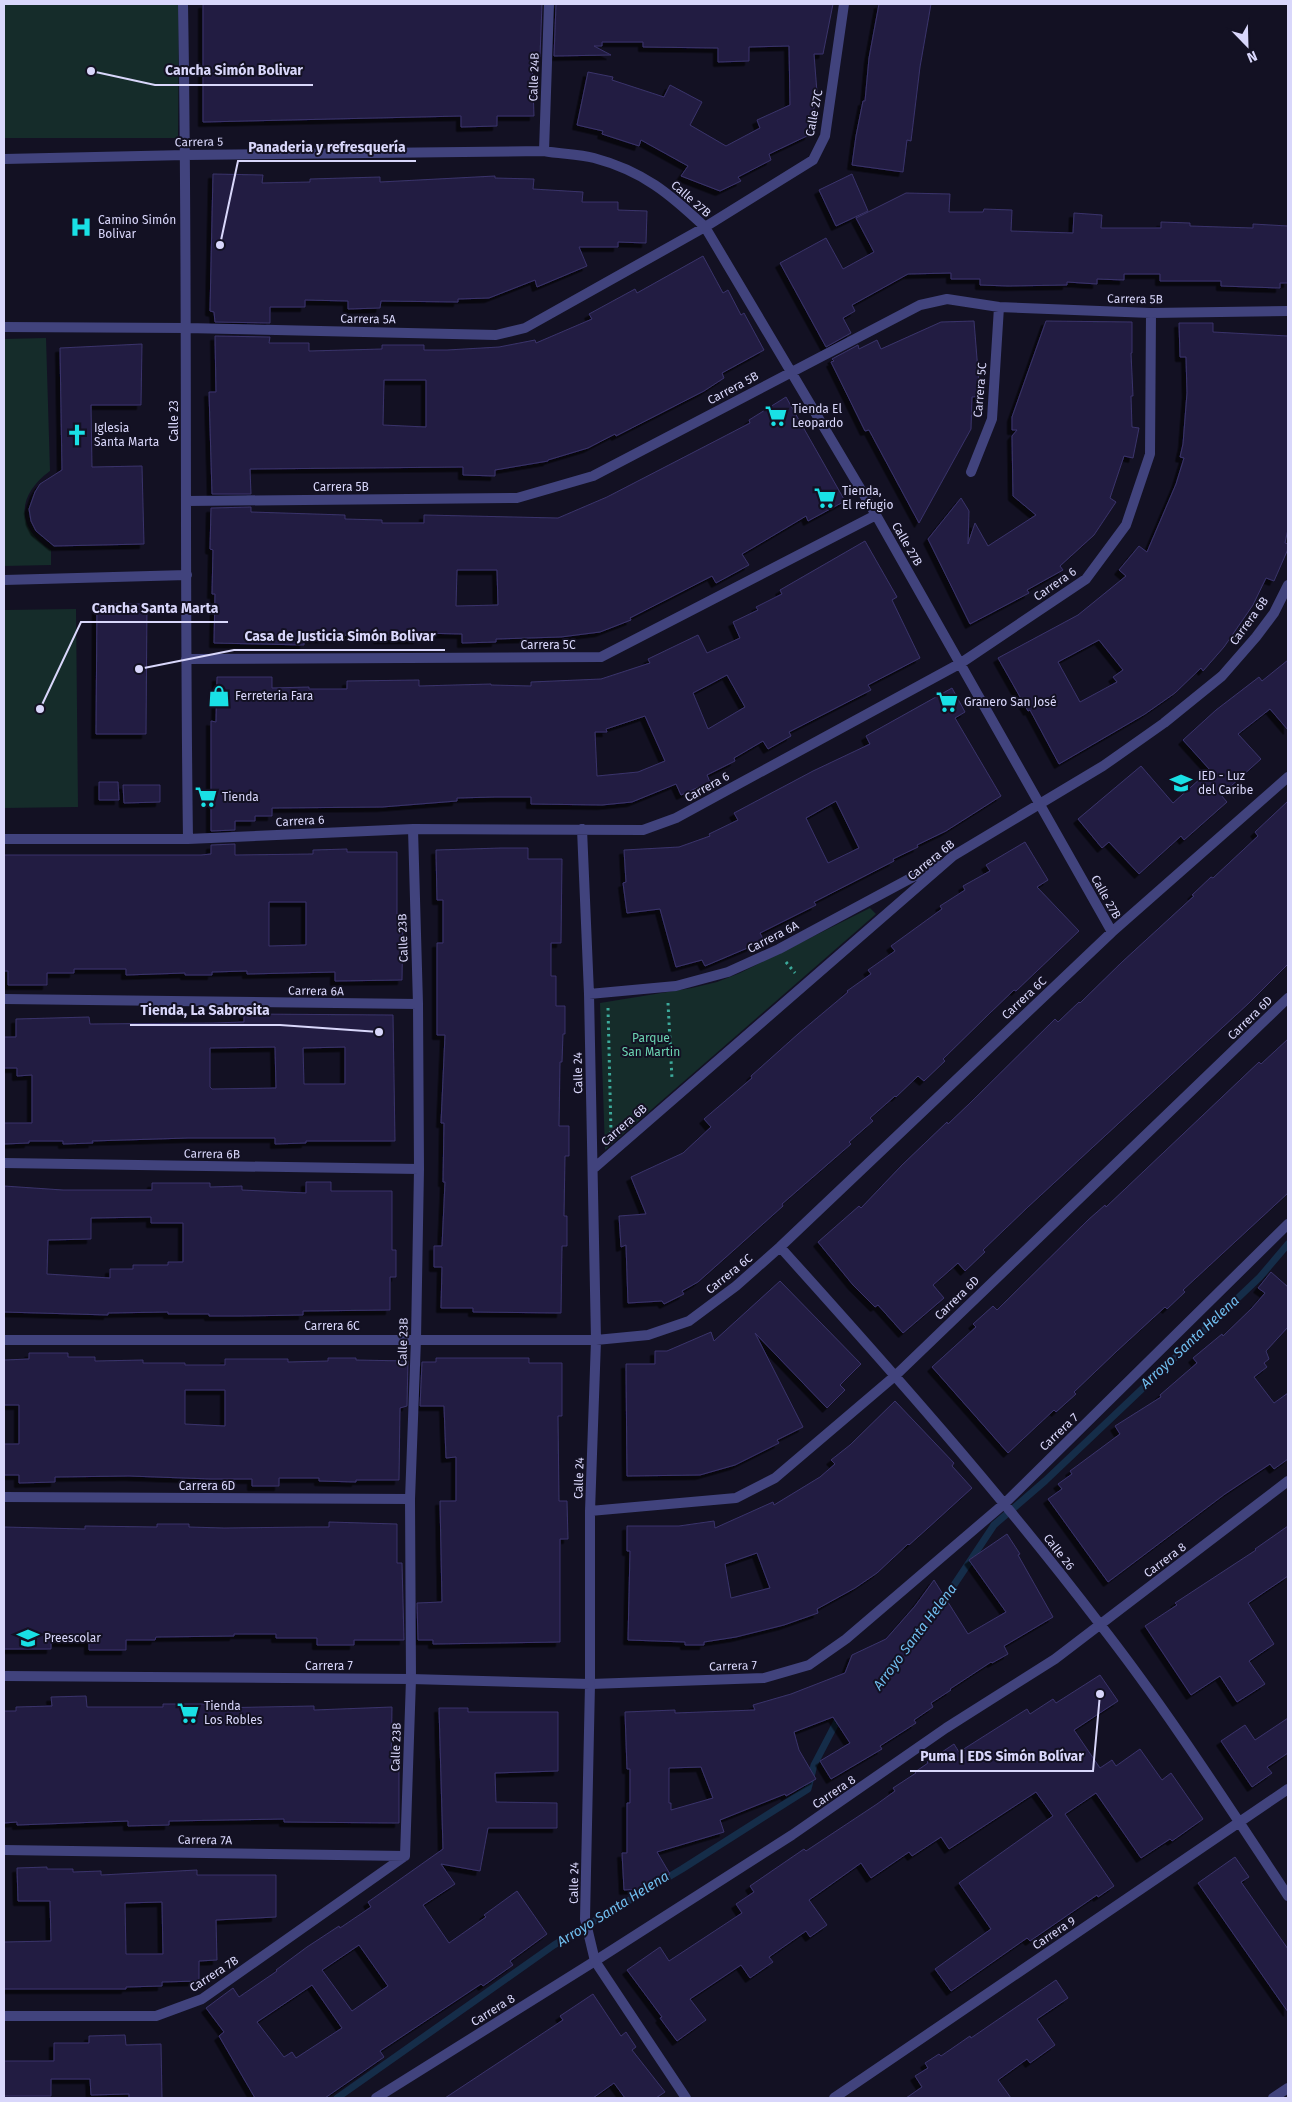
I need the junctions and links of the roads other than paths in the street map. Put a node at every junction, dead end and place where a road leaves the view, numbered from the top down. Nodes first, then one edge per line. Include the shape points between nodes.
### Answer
1 (183, 4) edge
2 (549, 4) edge
3 (844, 4) edge
4 (544, 151) junction
5 (186, 154) junction
6 (4, 159) edge
7 (706, 227) junction
8 (999, 307) junction
9 (1288, 311) edge
10 (1151, 313) junction
11 (4, 326) edge
12 (186, 328) junction
13 (790, 372) junction
14 (971, 472) dead end
15 (187, 500) junction
16 (876, 515) junction
17 (187, 575) junction
18 (4, 580) edge
19 (1288, 585) edge
20 (186, 659) junction
21 (961, 663) junction
22 (1288, 777) edge
23 (1039, 804) junction
24 (413, 829) junction
25 (582, 830) junction
26 (4, 839) edge
27 (188, 839) junction
28 (953, 856) junction
29 (1112, 932) junction
30 (589, 994) junction
31 (1288, 998) edge
32 (4, 999) edge
33 (418, 1004) junction
34 (4, 1163) edge
35 (419, 1169) junction
36 (593, 1169) junction
37 (1288, 1224) edge
38 (780, 1247) junction
39 (416, 1339) junction
40 (4, 1340) edge
41 (596, 1340) junction
42 (896, 1375) junction
43 (1288, 1481) edge
44 (4, 1497) edge
45 (410, 1499) junction
46 (1005, 1503) junction
47 (590, 1511) junction
48 (1101, 1625) junction
49 (4, 1676) edge
50 (411, 1679) junction
51 (590, 1684) junction
52 (1288, 1789) edge
53 (1239, 1822) junction
54 (4, 1850) edge
55 (405, 1856) junction
56 (1288, 1896) edge
57 (595, 1961) junction
58 (4, 2016) edge
59 (1288, 2088) edge
60 (376, 2098) edge
61 (686, 2098) edge
62 (834, 2098) edge
63 (1273, 2098) edge

1 - 5 street, Calle 23
2 - 4 street, Calle 24B
3 - 7 street, Calle 27C via 825,136 813,160
4 - 5 street, Carrera 5
4 - 7 street, Calle 27B via 594,158 634,172 671,196
5 - 6 street, Carrera 5
5 - 12 street, Calle 23
7 - 12 street, Carrera 5A via 525,328 496,335
7 - 13 street, Calle 27B
8 - 10 street, Carrera 5B
8 - 13 street, Carrera 5B via 947,299 920,305
8 - 14 street, Carrera 5C via 992,419
9 - 10 street, Carrera 5B
10 - 21 street, Carrera 6 via 1150,454 1126,525 1086,579
11 - 12 street, Carrera 5A
12 - 15 street, Calle 23
13 - 15 street, Carrera 5B via 593,476 517,498
13 - 16 street, Calle 27B
15 - 17 street, Calle 23
16 - 20 street, Carrera 5C via 601,657
16 - 21 street, Calle 27B
17 - 18 street
17 - 20 street, Calle 23
19 - 23 street, Carrera 6B via 1274,613 1222,676 1111,761
20 - 27 street, Calle 23
21 - 23 street, Calle 27B
21 - 25 street, Carrera 6 via 676,818 643,830
22 - 29 street, Carrera 6C
23 - 28 street, Carrera 6B
23 - 29 street, Calle 27B
24 - 25 street, Carrera 6
24 - 27 street, Carrera 6
24 - 33 street, Calle 23B
25 - 30 street, Calle 24
26 - 27 street, Carrera 6
28 - 30 street, Carrera 6A via 776,951 728,972 668,987
28 - 36 street, Carrera 6B
29 - 38 street, Carrera 6C
30 - 36 street, Calle 24
31 - 42 street, Carrera 6D
32 - 33 street, Carrera 6A
33 - 35 street, Calle 23B
34 - 35 street, Carrera 6B
35 - 39 street, Calle 23B
36 - 41 street, Calle 24
37 - 46 street, Carrera 7
38 - 41 street, Carrera 6C via 689,1321 648,1335
38 - 42 street, Calle 26
39 - 40 street, Carrera 6C
39 - 41 street, Carrera 6C
39 - 45 street, Calle 23B
41 - 47 street, Calle 24
42 - 46 street, Calle 26
42 - 47 street, Carrera 6D via 775,1478 736,1498
43 - 48 street, Carrera 8
44 - 45 street, Carrera 6D
45 - 50 street, Calle 23B
46 - 48 street, Calle 26
46 - 51 street, Carrera 7 via 846,1639 809,1665 764,1678
47 - 51 street, Calle 24
48 - 53 street, Calle 26
48 - 57 street, Carrera 8 via 792,1835
49 - 50 street, Carrera 7
50 - 51 street, Carrera 7
50 - 55 street, Calle 23B
51 - 57 street, Calle 24 via 586,1919
52 - 53 street, Carrera 9
53 - 56 street, Calle 26
53 - 62 street, Carrera 9
54 - 55 street, Carrera 7A
55 - 58 street, Carrera 7B via 202,1999 156,2016
57 - 60 street, Carrera 8
57 - 61 street, Calle 24
59 - 63 street

